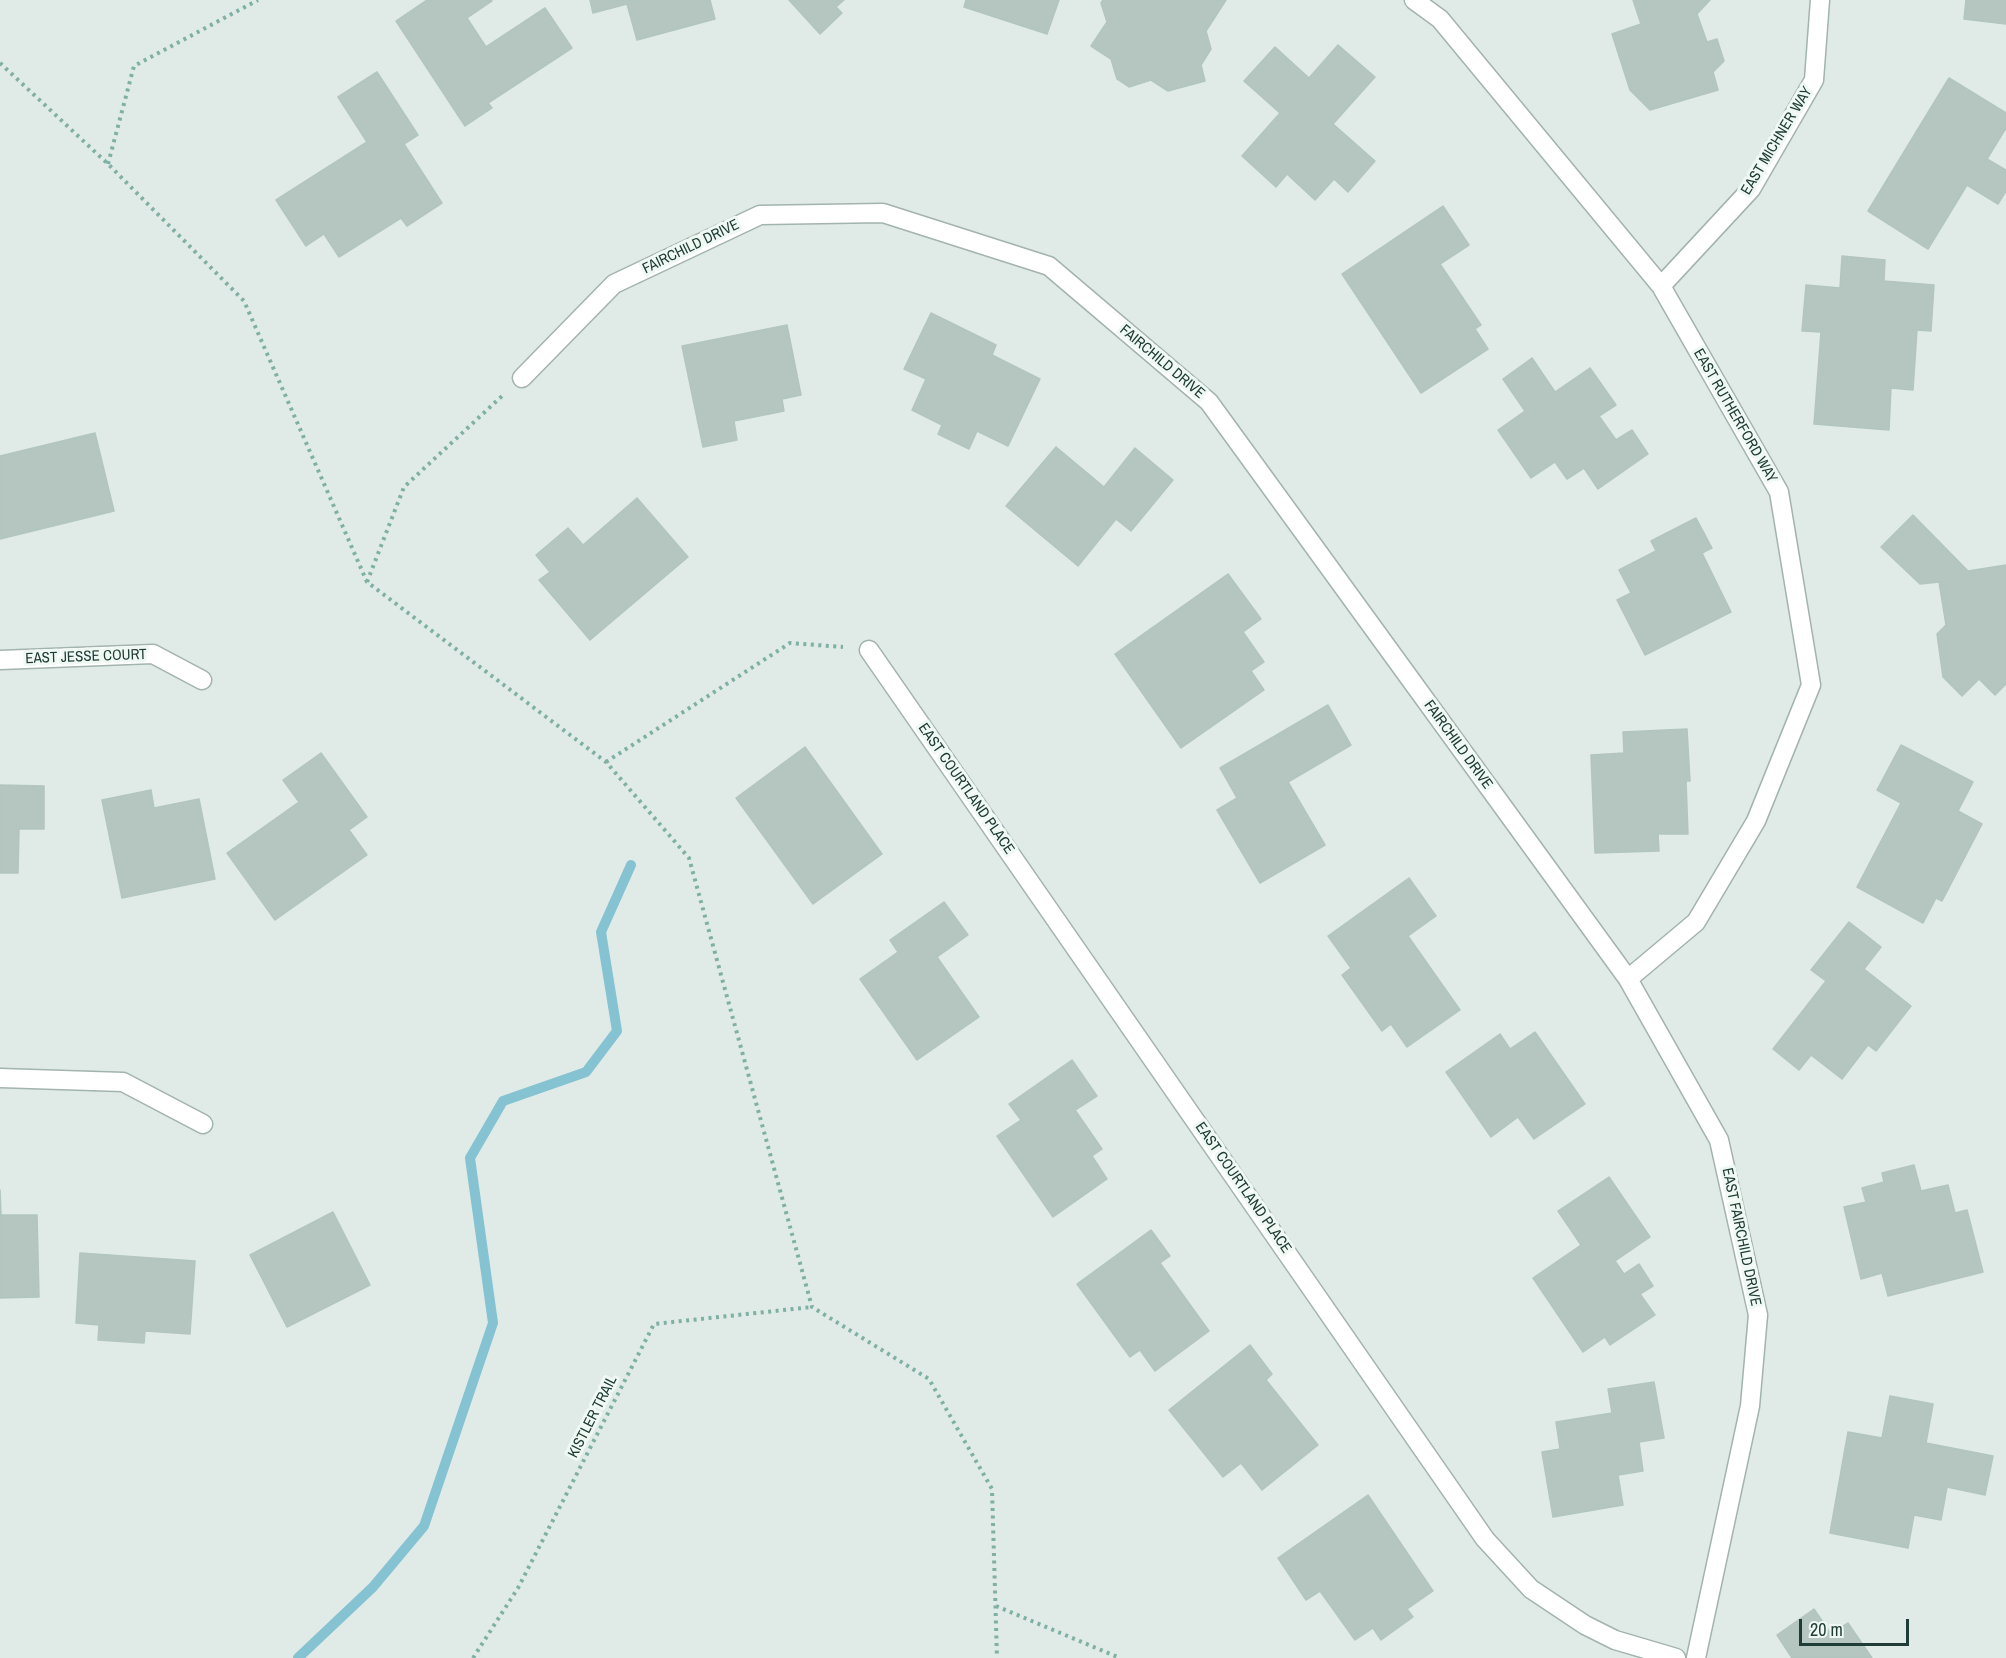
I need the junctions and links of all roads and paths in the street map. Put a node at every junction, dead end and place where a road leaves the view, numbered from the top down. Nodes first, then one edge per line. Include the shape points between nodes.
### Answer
1 (258, 0) edge
2 (1414, 0) edge
3 (1820, 0) edge
4 (0, 63) edge
5 (108, 164) junction
6 (1661, 286) junction
7 (522, 378) joint
8 (367, 582) junction
9 (869, 650) joint
10 (0, 660) edge
11 (202, 681) dead end
12 (606, 762) junction
13 (1628, 980) junction
14 (0, 1078) edge
15 (203, 1124) dead end
16 (812, 1307) junction
17 (996, 1606) junction
18 (473, 1658) edge
19 (997, 1658) edge
20 (1120, 1658) edge
21 (1676, 1658) edge
22 (1696, 1658) edge

1 - 5 path via 134,66
2 - 6 street, EAST RUTHERFORD WAY via 1440,20
3 - 6 street, EAST MICHNER WAY via 1814,80 1751,189
4 - 5 path
5 - 8 path via 244,302
6 - 13 street, EAST RUTHERFORD WAY via 1779,492 1810,685 1756,821 1696,922
7 - 8 path via 404,487
7 - 13 street, FAIRCHILD DRIVE via 614,284 759,215 883,213 1049,266 1209,402
8 - 12 path
9 - 12 path via 790,643
9 - 21 street, EAST COURTLAND PLACE via 1485,1539 1531,1589 1585,1625 1615,1640
10 - 11 street, EAST JESSE COURT via 153,654
12 - 16 path via 689,858
13 - 22 street, EAST FAIRCHILD DRIVE via 1719,1140 1758,1315 1750,1406
14 - 15 street via 123,1082
16 - 17 path via 929,1379 992,1489
16 - 18 path, KISTLER TRAIL via 654,1324 518,1588
17 - 19 path
17 - 20 path

